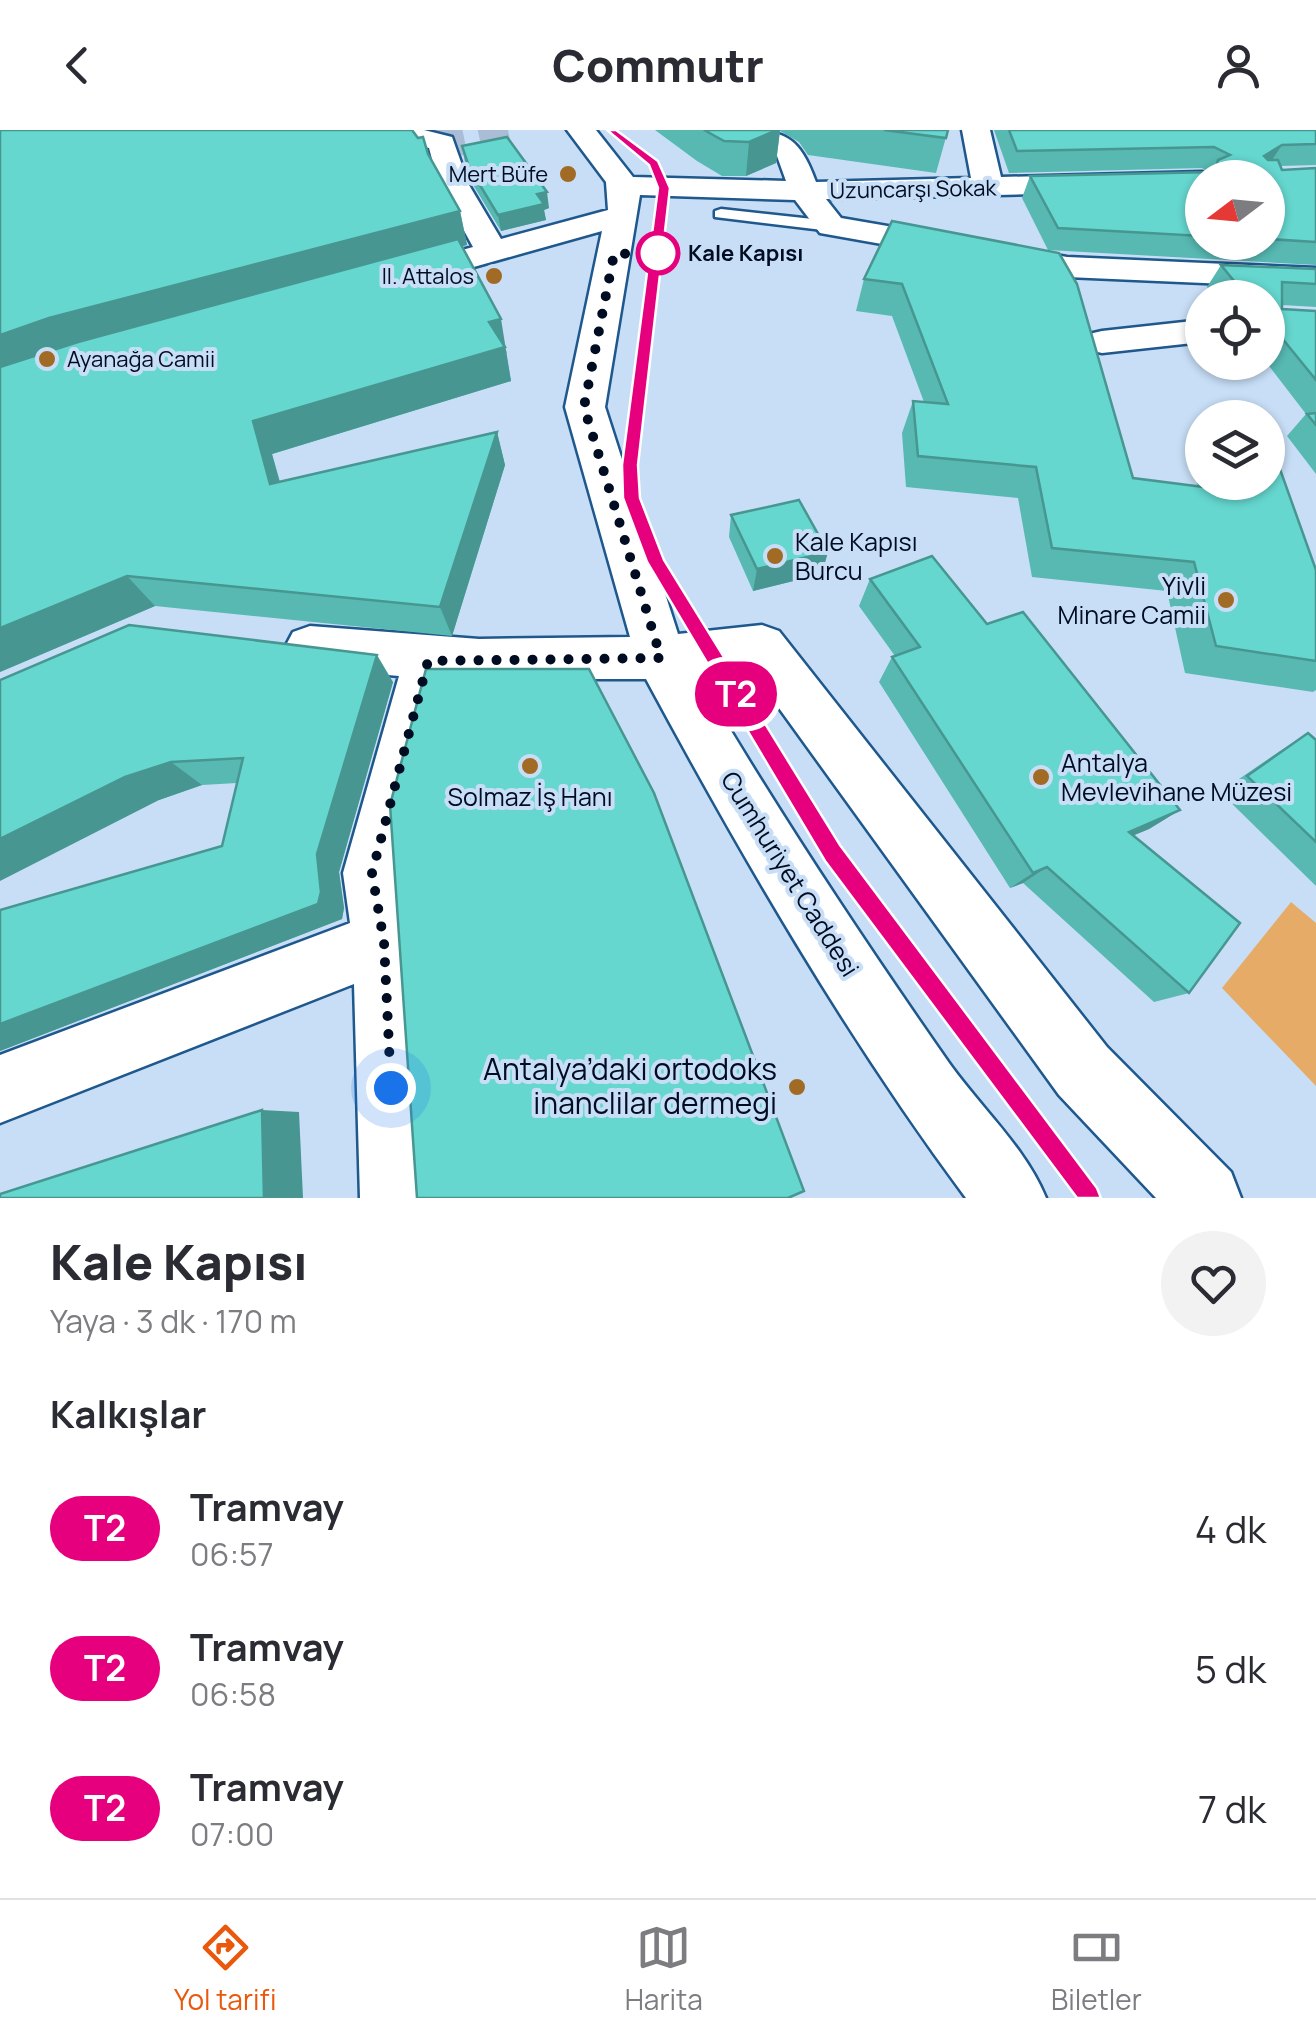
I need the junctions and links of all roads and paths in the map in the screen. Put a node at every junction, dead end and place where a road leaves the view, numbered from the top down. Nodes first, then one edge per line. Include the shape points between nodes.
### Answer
1 (581, 130) edge
2 (751, 130) edge
3 (976, 130) edge
4 (364, 139) edge
5 (1185, 182) edge
6 (988, 188) junction
7 (804, 191) junction
8 (622, 201) junction
9 (721, 214) dead end
10 (831, 226) junction
11 (493, 254) junction
12 (1316, 278) edge
13 (374, 284) edge
14 (1185, 332) edge
15 (1102, 342) dead end
16 (272, 643) edge
17 (661, 658) junction
18 (428, 661) junction
19 (384, 942) junction
20 (0, 1089) edge
21 (396, 1198) edge
22 (1010, 1198) edge
23 (1205, 1198) edge

1 - 8 street
2 - 7 street via 790,151
3 - 6 street
4 - 11 street via 406,134 442,143 454,185
5 - 6 street, Uzuncarşı Sokak
6 - 7 street, Uzuncarşı Sokak
7 - 8 street, Uzuncarşı Sokak
7 - 10 street
8 - 11 street, Uzuncarşı Sokak
8 - 17 street, Cumhuriyet Caddesi via 584,407
9 - 10 lane
10 - 12 street via 1067,267
11 - 13 street, Uzuncarşı Sokak
14 - 15 street
16 - 18 street
17 - 18 street
17 - 22 street, Cumhuriyet Caddesi via 730,782 906,1057
17 - 23 street via 762,646 1083,1072
18 - 19 street via 372,873
19 - 20 street
19 - 21 street

